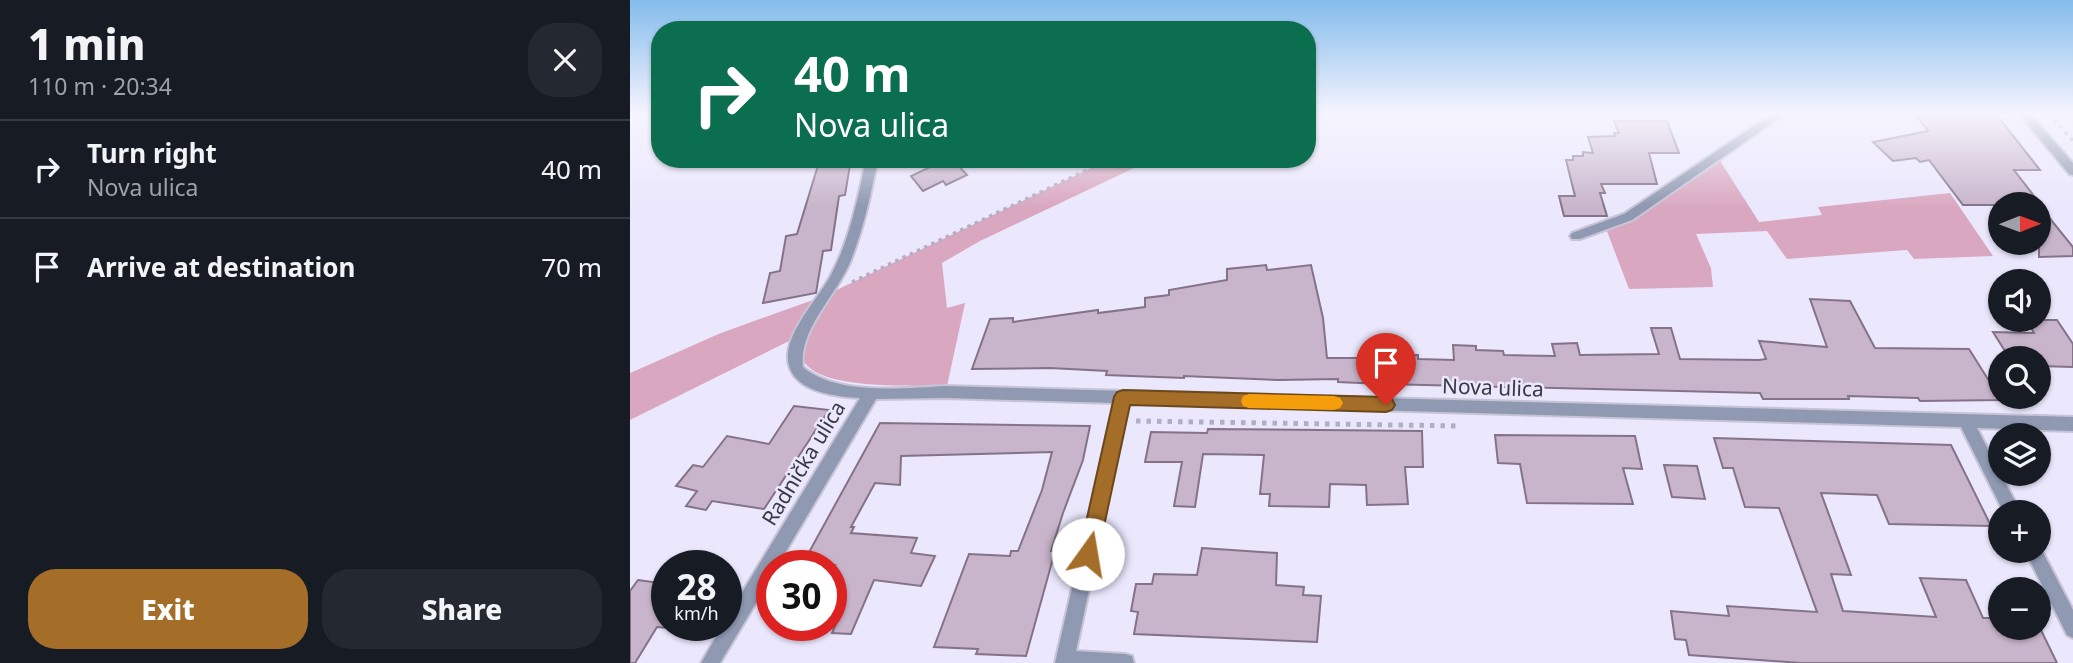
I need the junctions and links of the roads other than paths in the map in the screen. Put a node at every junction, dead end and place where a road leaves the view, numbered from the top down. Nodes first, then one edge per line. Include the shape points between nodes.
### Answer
1 (1734, 145) edge
2 (2051, 145) edge
3 (870, 168) edge
4 (2073, 170) edge
5 (1576, 236) dead end
6 (871, 394) junction
7 (1123, 397) junction
8 (1966, 422) junction
9 (2073, 424) edge
10 (2006, 500) edge
11 (2039, 563) edge
12 (2073, 629) edge
13 (1065, 662) edge
14 (710, 663) edge
15 (1125, 663) edge

1 - 5 street via 1628,217
2 - 4 street
3 - 6 street, Nova ulica via 845,259 794,355 801,375 829,389
6 - 7 street, Nova ulica
6 - 14 street, Radnička ulica
7 - 8 street, Nova ulica
7 - 13 street
8 - 9 street, Nova ulica
8 - 10 street
11 - 12 street
13 - 15 street

